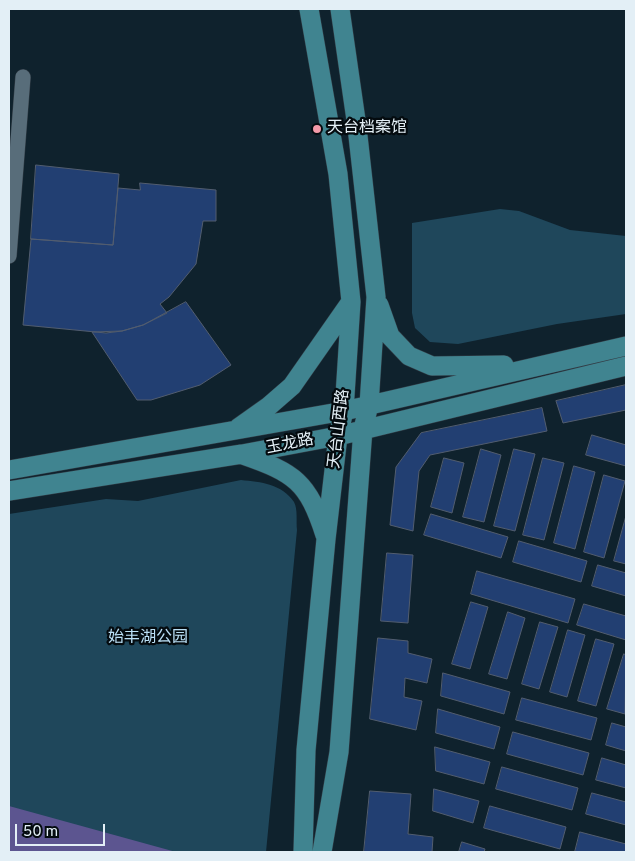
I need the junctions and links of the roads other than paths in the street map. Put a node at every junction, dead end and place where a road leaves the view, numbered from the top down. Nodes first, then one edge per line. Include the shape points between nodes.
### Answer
1 (309, 9) edge
2 (340, 9) edge
3 (23, 77) dead end
4 (9, 256) edge
5 (376, 297) junction
6 (351, 302) junction
7 (626, 346) edge
8 (555, 362) junction
9 (626, 366) edge
10 (599, 373) junction
11 (626, 374) edge
12 (369, 405) junction
13 (344, 411) junction
14 (363, 429) junction
15 (232, 432) junction
16 (338, 436) junction
17 (242, 454) junction
18 (9, 470) edge
19 (9, 491) edge
20 (326, 539) junction
21 (303, 852) edge
22 (322, 852) edge

1 - 6 main road, 天台山西路 via 338,174
2 - 5 main road, 天台山西路
3 - 4 street
5 - 8 main road via 390,336 409,356 432,366
5 - 12 main road, 天台山西路
6 - 13 main road, 天台山西路
6 - 15 main road via 292,386
7 - 8 main road, 玉龙路
8 - 12 main road, 玉龙路
9 - 10 main road, 玉龙路
10 - 11 main road
10 - 14 main road, 玉龙路
12 - 13 main road, 玉龙路
12 - 14 main road, 天台山西路
13 - 15 main road, 玉龙路
13 - 16 main road, 天台山西路
14 - 16 main road, 玉龙路
14 - 22 main road, 天台山西路 via 339,752
15 - 18 main road, 玉龙路
16 - 17 main road, 玉龙路
16 - 20 main road, 天台山西路
17 - 19 main road, 玉龙路
17 - 20 main road via 274,465 295,477 320,518
20 - 21 main road, 天台山西路 via 306,750

